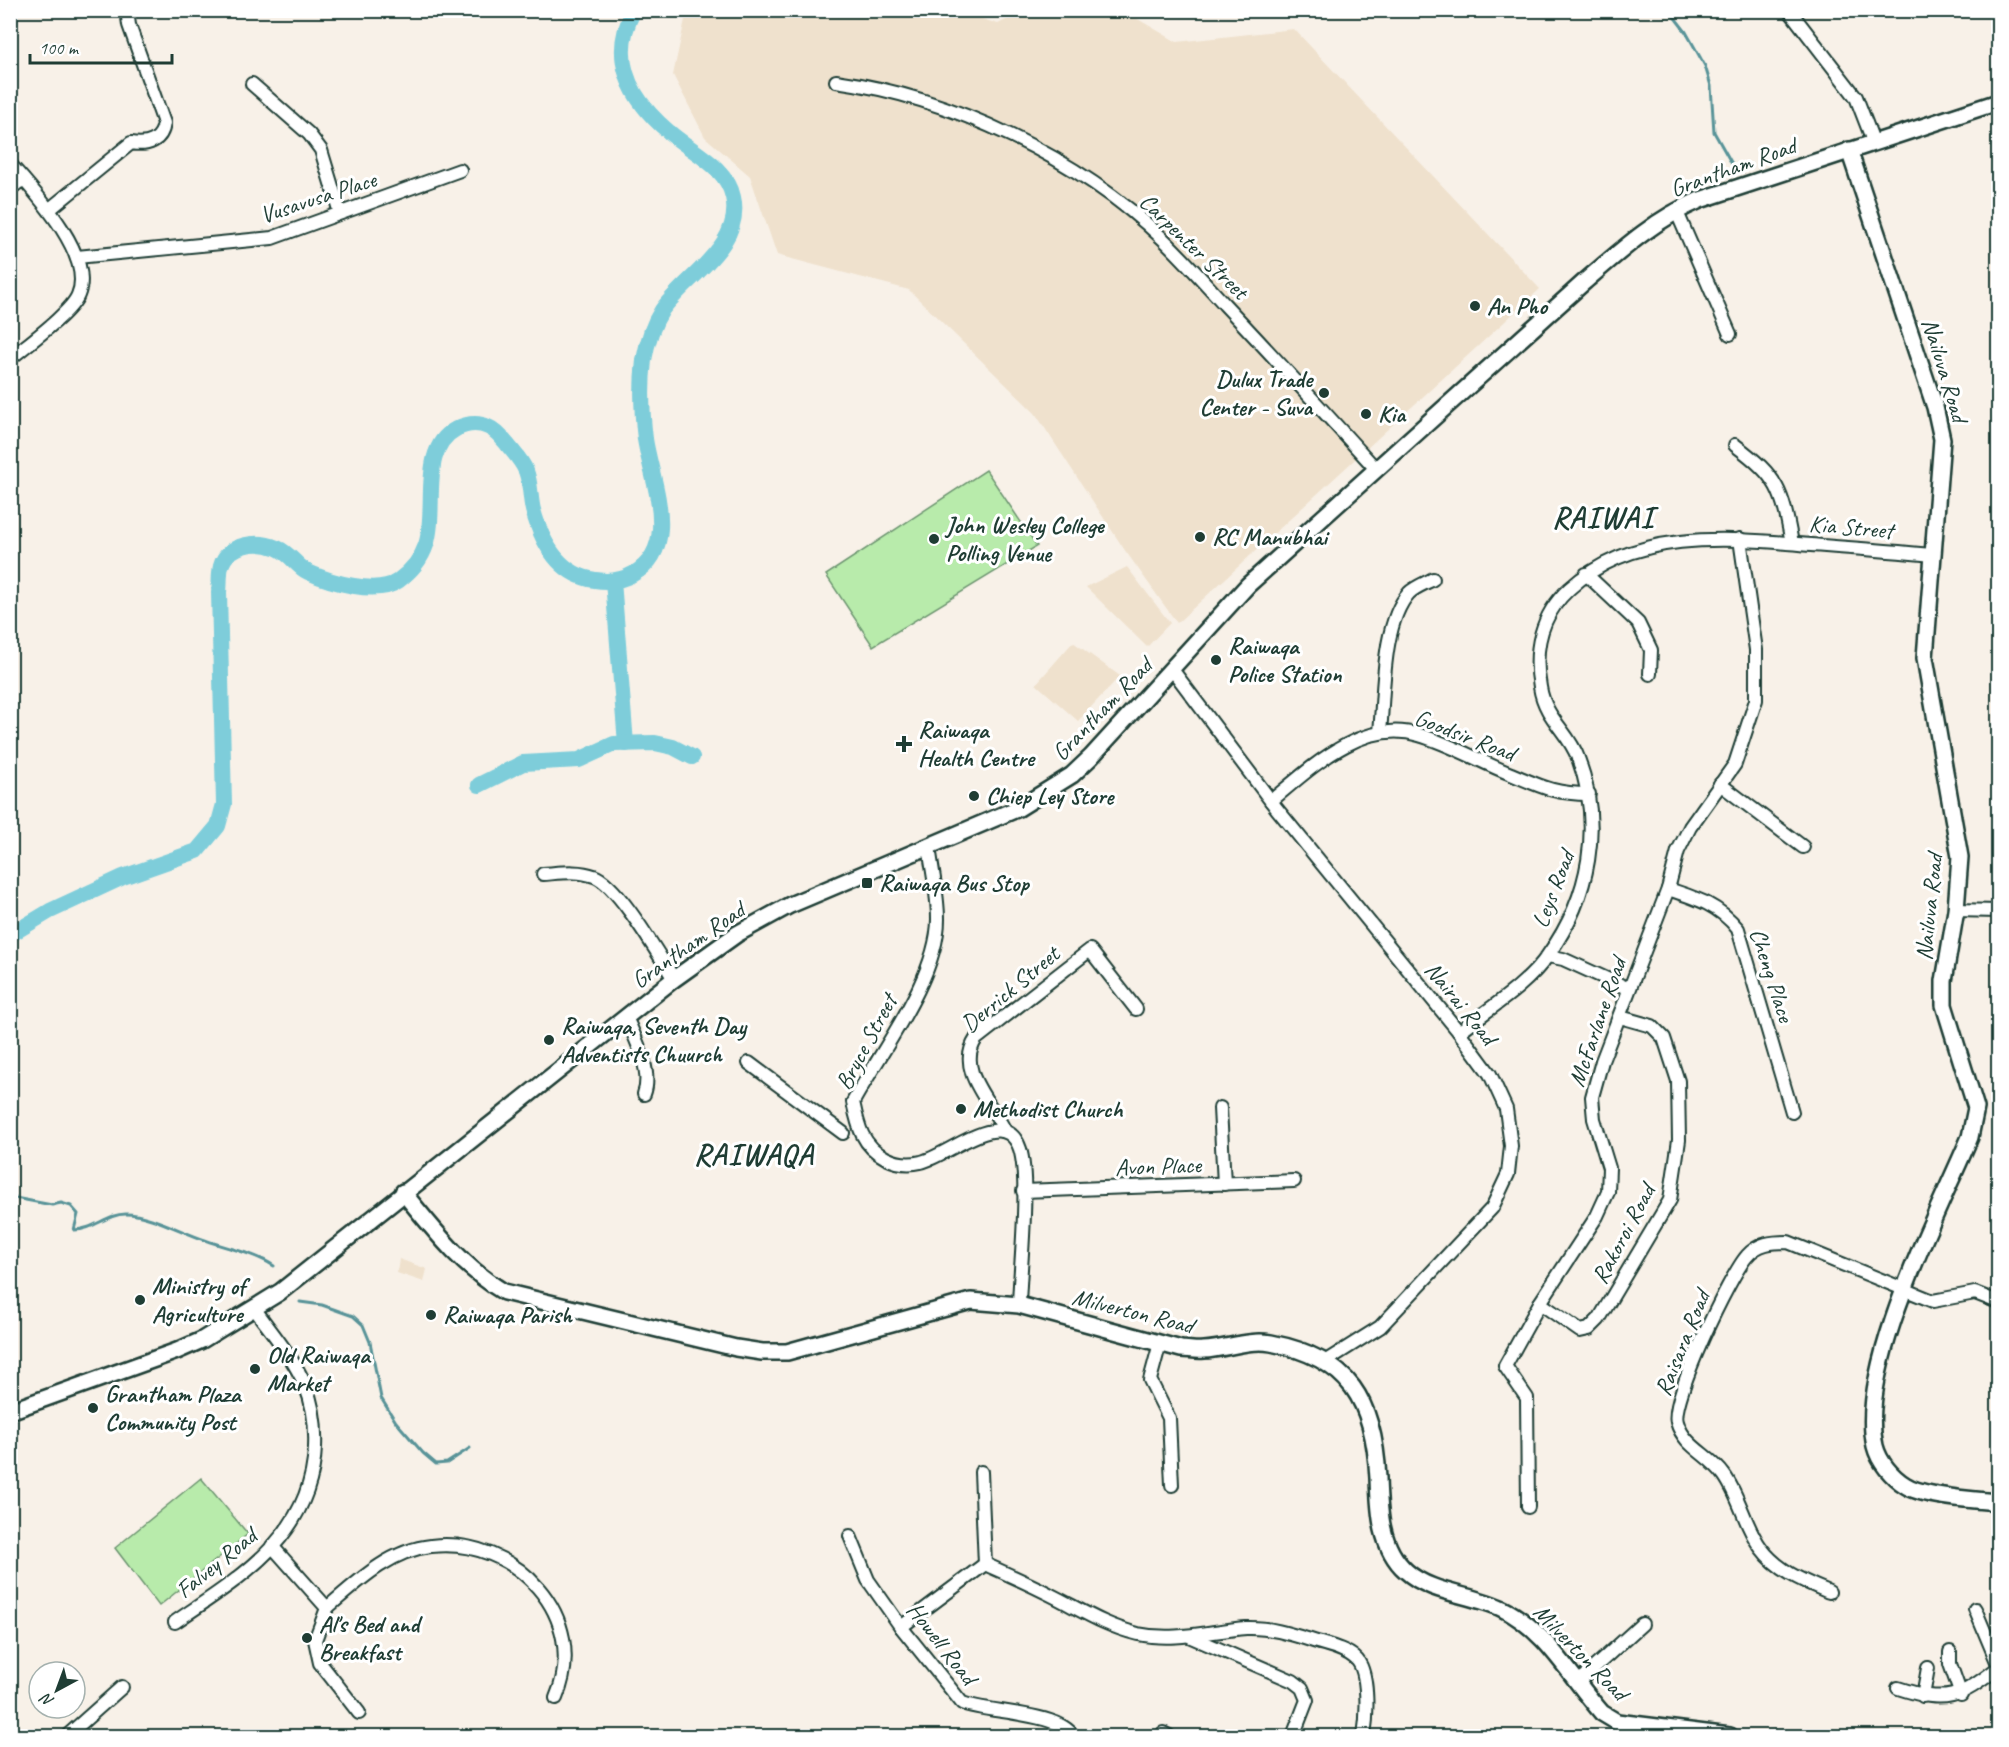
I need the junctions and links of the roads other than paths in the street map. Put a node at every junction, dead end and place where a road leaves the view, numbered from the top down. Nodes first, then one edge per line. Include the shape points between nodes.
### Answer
1 (127, 10) edge
2 (1789, 10) edge
3 (836, 81) dead end
4 (252, 84) dead end
5 (1998, 102) edge
6 (1873, 141) junction
7 (1849, 150) junction
8 (10, 164) edge
9 (460, 170) dead end
10 (23, 178) junction
11 (10, 189) edge
12 (50, 209) junction
13 (1676, 210) junction
14 (340, 213) junction
15 (77, 257) junction
16 (1730, 334) dead end
17 (10, 359) edge
18 (1735, 445) dead end
19 (1376, 469) junction
20 (1740, 539) junction
21 (1765, 541) joint
22 (1792, 543) junction
23 (1933, 555) junction
24 (1586, 574) junction
25 (1433, 579) dead end
26 (1171, 668) junction
27 (1650, 674) dead end
28 (1380, 732) junction
29 (1720, 784) junction
30 (1589, 794) junction
31 (1271, 801) junction
32 (928, 846) junction
33 (1803, 847) dead end
34 (543, 874) dead end
35 (1668, 889) junction
36 (1956, 910) junction
37 (1998, 911) edge
38 (1548, 956) junction
39 (674, 979) junction
40 (1629, 989) junction
41 (1136, 1009) dead end
42 (626, 1017) junction
43 (1620, 1017) junction
44 (1460, 1032) junction
45 (749, 1063) dead end
46 (644, 1094) dead end
47 (1220, 1108) dead end
48 (1792, 1112) dead end
49 (1005, 1131) junction
50 (843, 1133) dead end
51 (1294, 1181) dead end
52 (1224, 1184) junction
53 (1023, 1191) junction
54 (403, 1192) junction
55 (1905, 1289) junction
56 (1998, 1302) edge
57 (1540, 1304) junction
58 (1019, 1305) junction
59 (254, 1308) junction
60 (1160, 1343) junction
61 (1326, 1361) junction
62 (10, 1411) edge
63 (981, 1472) dead end
64 (1173, 1485) dead end
65 (1998, 1502) edge
66 (1528, 1508) dead end
67 (850, 1536) dead end
68 (272, 1546) junction
69 (985, 1564) junction
70 (1829, 1592) dead end
71 (327, 1608) junction
72 (1975, 1609) dead end
73 (175, 1622) dead end
74 (1642, 1624) dead end
75 (901, 1627) junction
76 (1190, 1637) junction
77 (1950, 1652) dead end
78 (1998, 1664) edge
79 (1928, 1668) dead end
80 (1998, 1668) edge
81 (1577, 1683) junction
82 (122, 1687) dead end
83 (1898, 1688) dead end
84 (1960, 1695) junction
85 (1923, 1696) junction
86 (556, 1698) dead end
87 (359, 1713) dead end
88 (67, 1737) edge
89 (1073, 1737) edge
90 (1293, 1737) edge
91 (1364, 1737) edge
92 (1730, 1737) edge

1 - 12 street via 164,123 163,133 148,144 131,143
2 - 6 street via 1856,97
3 - 19 street, Carpenter Street via 894,92 956,114 1052,158 1091,182 1163,238
4 - 14 street via 309,134 321,150
5 - 6 main road, Grantham Road
6 - 7 main road, Grantham Road
7 - 13 main road, Grantham Road
7 - 23 main road, Nailuva Road via 1935,407 1942,440
8 - 10 street
9 - 14 street, Vusavusa Place
10 - 11 street
10 - 12 street
12 - 15 street
13 - 16 street
13 - 19 main road, Grantham Road via 1633,239
14 - 15 street, Vusavusa Place via 272,238
15 - 17 street via 81,286 75,300
18 - 22 street via 1763,466 1779,488
19 - 26 main road, Grantham Road via 1248,585
20 - 21 street, Leys Road
20 - 24 street, Leys Road via 1666,544 1610,560
20 - 29 street, McFarlane Road via 1756,650 1756,700 1735,764
21 - 22 street, Kia Street
22 - 23 street, Kia Street
23 - 36 main road, Nailuva Road via 1925,658 1960,858
24 - 27 street via 1638,623 1651,650
24 - 30 street, Leys Road via 1556,601 1538,642 1537,665 1540,691 1550,717 1578,755
25 - 28 street via 1409,592 1390,633
26 - 31 street, Nairai Road
26 - 32 main road, Grantham Road via 1072,775 1019,808
28 - 30 street, Goodsir Road via 1418,734 1544,790
28 - 31 street, Goodsir Road via 1324,758
29 - 33 street
29 - 35 street, McFarlane Road via 1678,851
30 - 38 street, Leys Road via 1592,843 1587,870 1564,928
31 - 44 street, Nairai Road
32 - 39 main road, Grantham Road via 790,905 737,934
32 - 49 street, Bryce Street via 938,920 934,949 909,1007 853,1102 856,1120 871,1150 908,1164 930,1159 987,1131
34 - 39 street via 573,873 603,880
35 - 40 street, McFarlane Road
35 - 48 street, Cheng Place via 1711,904 1738,929
36 - 37 street
36 - 55 main road, Nailuva Road via 1944,981 1944,1005 1976,1108 1971,1137
38 - 40 street
38 - 44 street, Leys Road
39 - 42 main road, Grantham Road
40 - 43 street, McFarlane Road
41 - 49 street, Derrick Street via 1090,950 976,1039 970,1049 971,1073
42 - 46 street via 645,1069
42 - 54 main road, Grantham Road
43 - 57 street, McFarlane Road via 1592,1097 1594,1119 1609,1168 1608,1192 1597,1216
43 - 57 street, Rakoroi Road via 1652,1026 1664,1038 1672,1057 1678,1081 1679,1140 1670,1200 1604,1311 1589,1329 1580,1331
44 - 61 street, Nairai Road via 1490,1074 1506,1109 1511,1146 1508,1174 1492,1208 1424,1284 1380,1327
45 - 50 street
47 - 52 street
49 - 53 street via 1014,1137 1020,1149
51 - 52 street, Avon Place
52 - 53 street, Avon Place
53 - 58 street
54 - 58 main road, Milverton Road via 452,1251 481,1278 504,1292 736,1348 787,1352 971,1301
54 - 59 main road, Grantham Road via 280,1292
55 - 56 street, Raisara Road via 1933,1301 1975,1293
55 - 65 main road, Nailuva Road via 1887,1336 1878,1378 1872,1418 1876,1448 1887,1470 1906,1487
55 - 70 street, Raisara Road via 1788,1242 1766,1242 1748,1254 1734,1273 1681,1388 1675,1419 1684,1440 1723,1474 1760,1547 1795,1577
57 - 66 street, McFarlane Road via 1504,1366 1527,1398
58 - 60 main road, Milverton Road
59 - 62 main road, Grantham Road via 177,1351
59 - 68 street, Falvey Road via 296,1370 315,1416 314,1468 309,1492
60 - 61 main road, Milverton Road via 1204,1350 1268,1342
60 - 64 street via 1150,1380 1169,1418
61 - 81 main road, Milverton Road via 1347,1377 1362,1402 1374,1441 1383,1530 1389,1549 1406,1571 1426,1583 1482,1599 1524,1621
63 - 69 street
67 - 75 street, Howell Road via 868,1580
68 - 71 street
68 - 73 street, Falvey Road via 258,1563
69 - 75 street
69 - 76 street via 1110,1626 1140,1634
71 - 86 street via 376,1567 402,1555 430,1546 486,1551 510,1562 532,1581 562,1628 566,1656 564,1678
71 - 87 street via 315,1640 320,1663
72 - 78 street
74 - 81 street
75 - 89 street, Howell Road via 962,1703 1054,1723 1070,1731
76 - 90 street via 1302,1688 1307,1700
76 - 91 street via 1246,1628 1265,1629 1347,1652 1358,1659 1364,1672
77 - 84 street
79 - 85 street
80 - 84 street
81 - 92 main road, Milverton Road via 1602,1713 1617,1722
82 - 88 street
83 - 85 street
84 - 85 street

